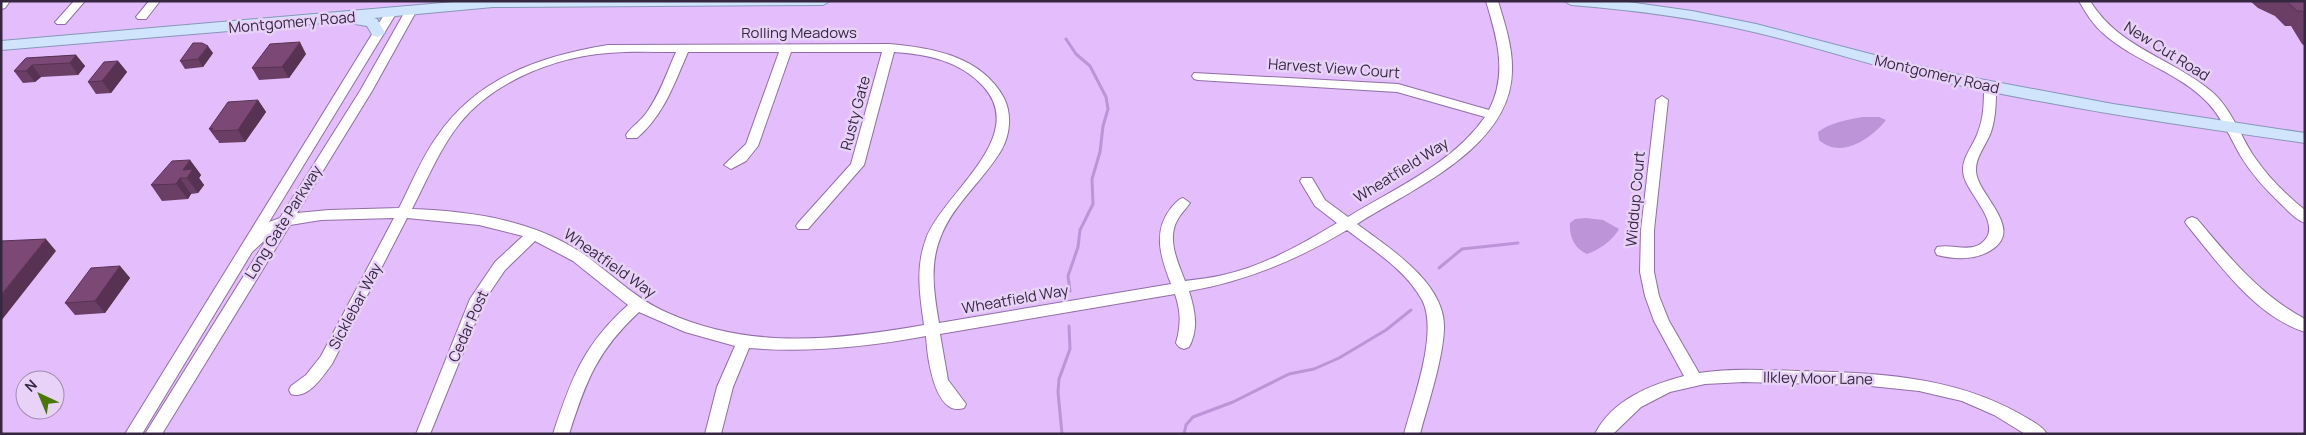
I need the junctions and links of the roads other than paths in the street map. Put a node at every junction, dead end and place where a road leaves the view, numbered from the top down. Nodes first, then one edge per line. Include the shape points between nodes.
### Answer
1 (5, 1) edge
2 (80, 1) edge
3 (155, 1) edge
4 (822, 1) edge
5 (1492, 1) edge
6 (1571, 1) edge
7 (2084, 1) edge
8 (1, 6) edge
9 (411, 10) junction
10 (391, 12) junction
11 (142, 17) dead end
12 (61, 22) dead end
13 (251, 26) junction
14 (378, 33) junction
15 (1, 46) edge
16 (684, 48) junction
17 (786, 48) junction
18 (889, 48) junction
19 (1198, 76) dead end
20 (1990, 86) junction
21 (1662, 100) dead end
22 (1493, 116) junction
23 (2232, 128) junction
24 (632, 135) dead end
25 (2305, 138) edge
26 (731, 165) dead end
27 (1307, 181) dead end
28 (1183, 203) dead end
29 (279, 213) junction
30 (403, 215) junction
31 (2305, 218) edge
32 (2192, 222) dead end
33 (1347, 224) junction
34 (803, 226) dead end
35 (264, 227) junction
36 (534, 234) junction
37 (267, 248) junction
38 (1942, 251) dead end
39 (1179, 288) junction
40 (638, 304) junction
41 (2305, 326) edge
42 (933, 330) junction
43 (744, 342) junction
44 (1184, 343) dead end
45 (1695, 380) junction
46 (297, 390) dead end
47 (958, 404) dead end
48 (423, 432) dead end
49 (133, 434) edge
50 (154, 434) edge
51 (561, 434) edge
52 (713, 434) edge
53 (1412, 434) edge
54 (1603, 434) edge
55 (2039, 434) edge

1 - 8 street
2 - 12 street
3 - 11 street
4 - 9 main road, Montgomery Road via 526,2
5 - 22 street, Wheatfield Way via 1506,54 1507,76
6 - 20 main road, Montgomery Road via 1649,9 1732,23
7 - 23 street, New Cut Road via 2113,36 2207,95
9 - 10 main road, Montgomery Road
9 - 29 street, Long Gate Parkway via 366,91 294,204
10 - 13 main road, Montgomery Road
10 - 14 street, Long Gate Parkway
13 - 14 main road via 254,30 367,20 372,22
13 - 15 main road, Montgomery Road
14 - 29 street, Long Gate Parkway
16 - 17 street, Rolling Meadows
16 - 24 street via 652,116
16 - 30 street, Rolling Meadows via 628,47 589,51 535,67 492,89 464,111 441,140
17 - 18 street, Rolling Meadows
17 - 26 street via 752,146
18 - 34 street, Rusty Gate via 857,165
18 - 42 street, Rolling Meadows via 924,51 965,66 988,83 996,94 1004,120 997,147 941,220 933,237 925,280
19 - 22 street, Harvest View Court via 1398,88
20 - 23 main road, Montgomery Road
20 - 38 street via 1986,129 1969,166 1969,174 1992,213 1996,235 1992,242 1977,252
21 - 45 street, Widdup Court via 1646,242 1648,279 1666,333
22 - 33 street, Wheatfield Way via 1465,148 1441,166
23 - 25 main road, Montgomery Road
23 - 31 street, New Cut Road via 2262,176
27 - 33 street via 1320,203
28 - 39 street via 1167,222 1166,235 1168,256
29 - 30 street, Wheatfield Way via 301,225 365,222
29 - 35 street
29 - 35 street, Long Gate Parkway
29 - 37 street, Long Gate Parkway
30 - 36 street, Wheatfield Way via 478,220
30 - 46 street, Sicklebar Way via 327,360 312,379
32 - 41 street via 2262,301
33 - 39 street, Wheatfield Way via 1275,264 1224,280
33 - 53 street via 1410,273 1430,299 1435,313 1436,343
35 - 37 street
35 - 49 street, Long Gate Parkway via 246,249
36 - 40 street, Wheatfield Way via 575,255
36 - 48 street, Cedar Post via 500,266 477,299
37 - 50 street, Long Gate Parkway
39 - 42 street, Wheatfield Way
39 - 44 street via 1190,325
40 - 43 street, Wheatfield Way via 685,326
40 - 51 street via 606,334 589,358
42 - 43 street, Wheatfield Way via 856,342
42 - 47 street, Rolling Meadows via 938,378
43 - 52 street via 722,392
45 - 54 street, Ilkley Moor Lane via 1650,394 1620,414
45 - 55 street, Ilkley Moor Lane via 1750,376 1906,382 1960,394

